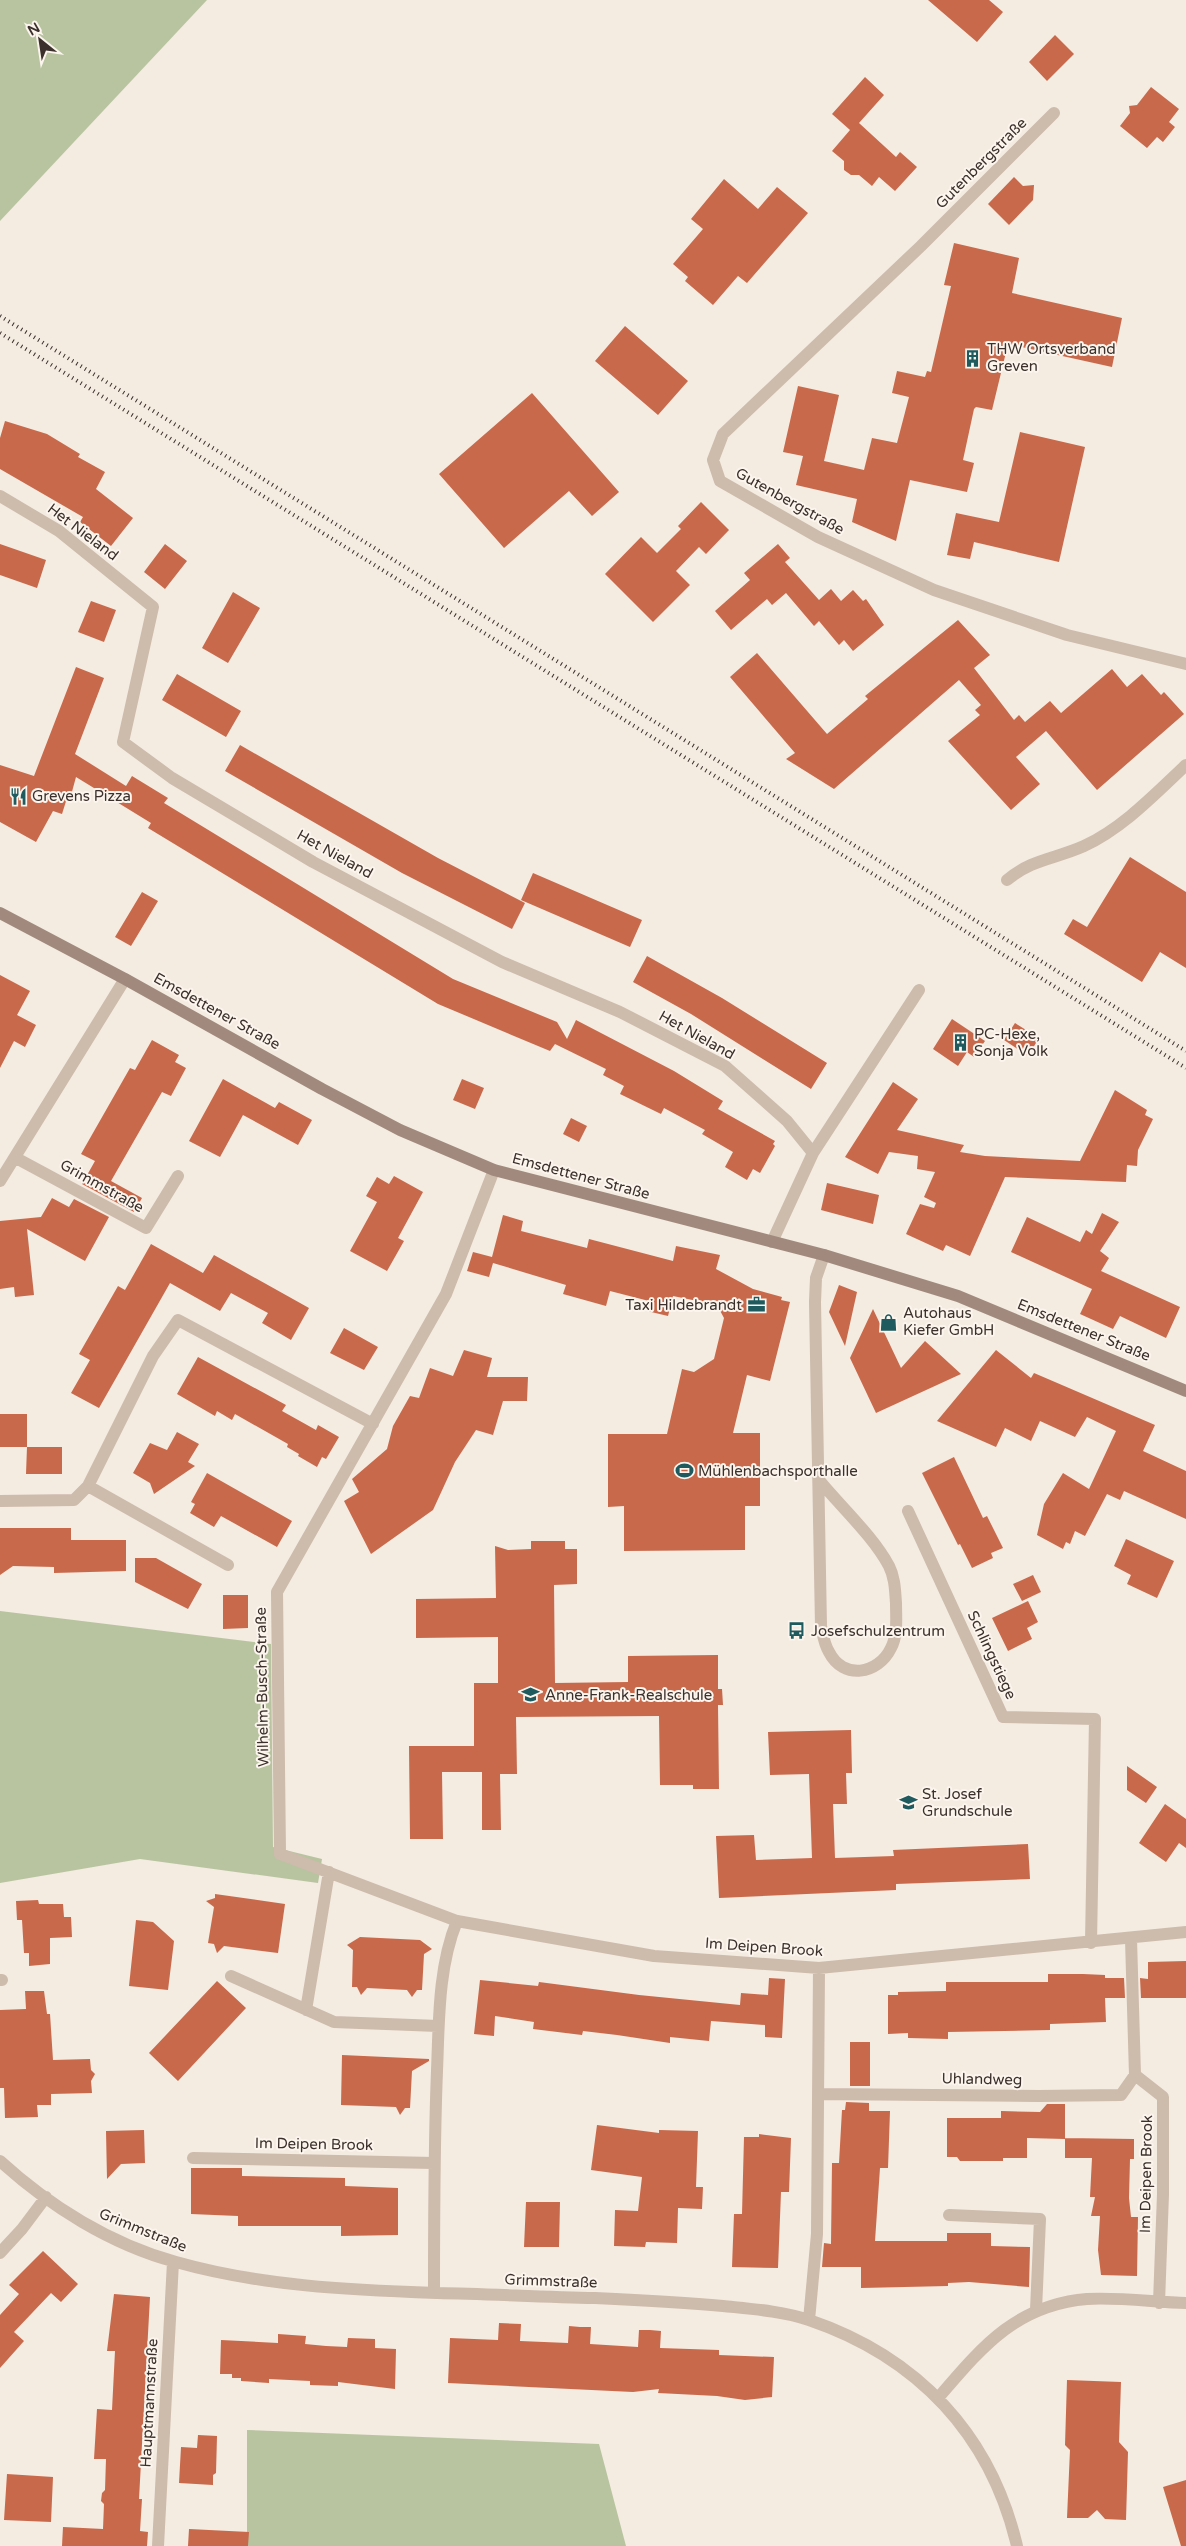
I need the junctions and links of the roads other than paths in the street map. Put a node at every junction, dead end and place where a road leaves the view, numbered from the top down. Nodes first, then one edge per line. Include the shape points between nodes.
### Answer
1 (1054, 113) dead end
2 (0, 496) edge
3 (1186, 664) edge
4 (1186, 765) edge
5 (1007, 880) dead end
6 (0, 913) edge
7 (125, 979) junction
8 (919, 990) dead end
9 (813, 1153) junction
10 (16, 1158) junction
11 (494, 1170) junction
12 (178, 1176) dead end
13 (0, 1182) edge
14 (772, 1242) junction
15 (824, 1255) junction
16 (1186, 1391) edge
17 (373, 1424) junction
18 (819, 1480) junction
19 (88, 1486) junction
20 (0, 1501) edge
21 (908, 1511) dead end
22 (228, 1565) dead end
23 (280, 1854) joint
24 (329, 1872) junction
25 (457, 1921) junction
26 (1186, 1932) edge
27 (1131, 1939) junction
28 (1091, 1943) junction
29 (819, 1968) junction
30 (231, 1976) dead end
31 (306, 2010) junction
32 (438, 2026) junction
33 (1135, 2075) junction
34 (819, 2094) junction
35 (193, 2158) dead end
36 (0, 2161) edge
37 (434, 2163) junction
38 (46, 2197) junction
39 (949, 2215) dead end
40 (0, 2253) edge
41 (174, 2262) junction
42 (434, 2293) junction
43 (1159, 2302) junction
44 (1186, 2303) edge
45 (1036, 2310) junction
46 (809, 2320) junction
47 (939, 2398) junction
48 (158, 2546) edge
49 (1017, 2546) edge

1 - 3 street, Gutenbergstraße via 921,246 723,434 714,460 720,481 818,537 934,590 1067,635
2 - 9 street, Het Nieland via 59,531 153,607 123,742 172,778 313,862 502,962 620,1012 726,1066 787,1121
4 - 5 street via 1128,818 1085,846 1022,867
6 - 7 street, Emsdettener Straße
7 - 10 street
7 - 11 street, Emsdettener Straße via 392,1126
8 - 9 street
9 - 14 street
10 - 12 street, Grimmstraße via 146,1228
10 - 13 street
11 - 14 street, Emsdettener Straße
11 - 17 street, Wilhelm-Busch-Straße via 446,1294
14 - 15 street, Emsdettener Straße
15 - 16 street, Emsdettener Straße via 958,1296
15 - 18 street via 816,1278 815,1302
17 - 19 street via 178,1320 153,1356
17 - 23 street, Wilhelm-Busch-Straße via 277,1592
18 - 18 street via 877,1549 894,1580 897,1624 892,1648 877,1666 864,1672 843,1668 829,1653 824,1640
19 - 20 street via 74,1500
19 - 22 street
21 - 28 street, Schlingstiege via 1003,1717 1095,1719
23 - 24 street, Im Deipen Brook
24 - 25 street, Im Deipen Brook
24 - 31 street
25 - 29 street, Im Deipen Brook via 654,1956
25 - 32 street via 448,1943
26 - 27 street, Im Deipen Brook
27 - 28 street, Im Deipen Brook
27 - 33 street
28 - 29 street, Im Deipen Brook
29 - 34 street
30 - 31 street
31 - 32 street via 334,2022
32 - 37 street
33 - 34 street, Uhlandweg via 1121,2095
33 - 43 street, Im Deipen Brook via 1163,2097
34 - 46 street via 816,2234
35 - 37 street, Im Deipen Brook
36 - 38 street, Grimmstraße
37 - 42 street
38 - 40 street
38 - 41 street, Grimmstraße via 86,2224
39 - 45 street via 1040,2219
41 - 42 street, Grimmstraße via 282,2283
41 - 48 street, Hauptmannstraße
42 - 46 street, Grimmstraße via 661,2301 760,2310
43 - 44 street
43 - 45 street via 1087,2299
45 - 47 street via 993,2337
46 - 47 street, Grimmstraße via 865,2345 902,2368
47 - 49 street, Grimmstraße via 976,2445 998,2486

